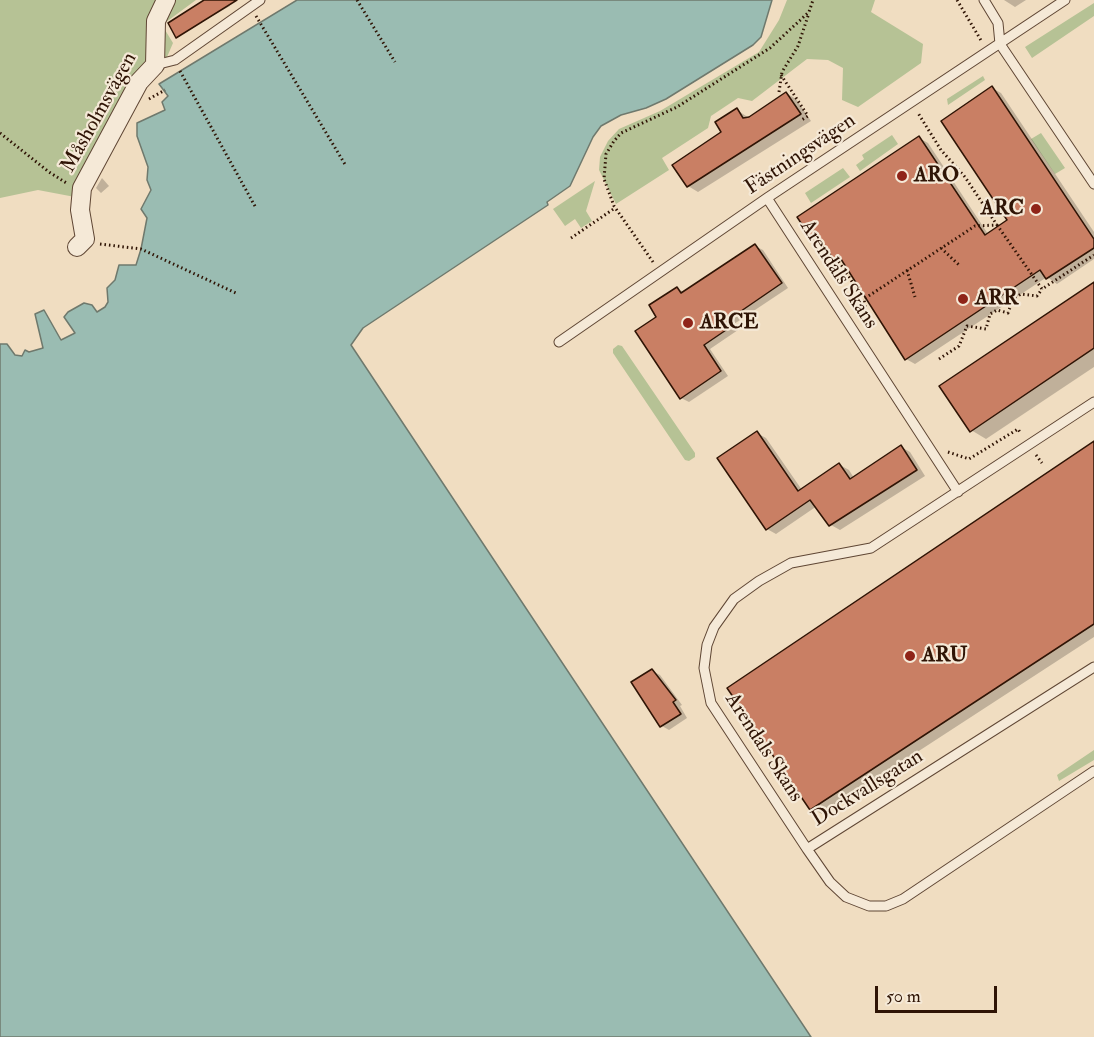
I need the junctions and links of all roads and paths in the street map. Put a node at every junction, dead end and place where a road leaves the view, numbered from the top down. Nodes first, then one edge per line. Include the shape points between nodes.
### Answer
1 (166, 0) edge
2 (260, 0) edge
3 (357, 0) edge
4 (813, 0) edge
5 (957, 0) edge
6 (984, 0) edge
7 (1065, 0) edge
8 (809, 12) junction
9 (260, 23) dead end
10 (1000, 44) junction
11 (984, 53) junction
12 (395, 62) dead end
13 (155, 65) junction
14 (180, 72) dead end
15 (781, 75) junction
16 (779, 92) dead end
17 (916, 109) dead end
18 (800, 121) dead end
19 (0, 133) edge
20 (346, 166) dead end
21 (1094, 184) edge
22 (82, 189) junction
23 (767, 198) junction
24 (256, 208) dead end
25 (615, 208) junction
26 (997, 225) junction
27 (571, 238) dead end
28 (81, 243) joint
29 (941, 248) junction
30 (1094, 255) edge
31 (836, 258) dead end
32 (959, 265) dead end
33 (907, 270) junction
34 (661, 272) junction
35 (1042, 289) junction
36 (238, 294) dead end
37 (915, 297) dead end
38 (864, 299) junction
39 (868, 332) dead end
40 (559, 342) dead end
41 (939, 359) dead end
42 (1094, 402) edge
43 (942, 444) dead end
44 (1029, 445) junction
45 (1042, 463) dead end
46 (958, 492) junction
47 (1094, 667) edge
48 (1094, 771) edge
49 (807, 849) junction

1 - 13 street, Måsholmsvägen via 156,21
2 - 13 lane via 175,60
3 - 12 path
4 - 8 path
5 - 11 path via 980,37
6 - 10 lane via 998,23
7 - 10 lane, Fästningsvägen
8 - 15 path via 798,46
8 - 25 path via 744,67 677,107 621,133 604,166 604,179
9 - 20 path
10 - 11 lane, Fästningsvägen
10 - 21 lane
11 - 23 lane, Fästningsvägen
13 - 22 street, Måsholmsvägen via 139,82
14 - 24 path
15 - 16 path
15 - 18 path via 808,116
17 - 26 path via 927,130
19 - 22 path via 49,172
22 - 28 street, Måsholmsvägen
23 - 34 lane, Fästningsvägen
23 - 46 lane, Arendals Skans
25 - 27 path
25 - 34 path
26 - 29 path via 975,226
26 - 35 path
28 - 36 path via 141,249
29 - 32 path
29 - 33 path
30 - 35 path
31 - 38 path
33 - 37 path
33 - 38 path
34 - 40 lane, Fästningsvägen
35 - 41 path via 1037,296 1021,294 1013,299 1008,313 997,310 990,314 986,329 967,326 959,346
38 - 39 path
42 - 44 lane, Arendals Skans
43 - 44 path via 949,453 969,459 1018,429
44 - 45 path
44 - 46 lane, Arendals Skans
46 - 49 lane, Arendals Skans via 871,548 779,568 734,599 710,636 704,668 711,703
47 - 49 lane, Dockvallsgatan
48 - 49 lane, Dockvallsgatan via 903,899 886,906 868,906 846,897

